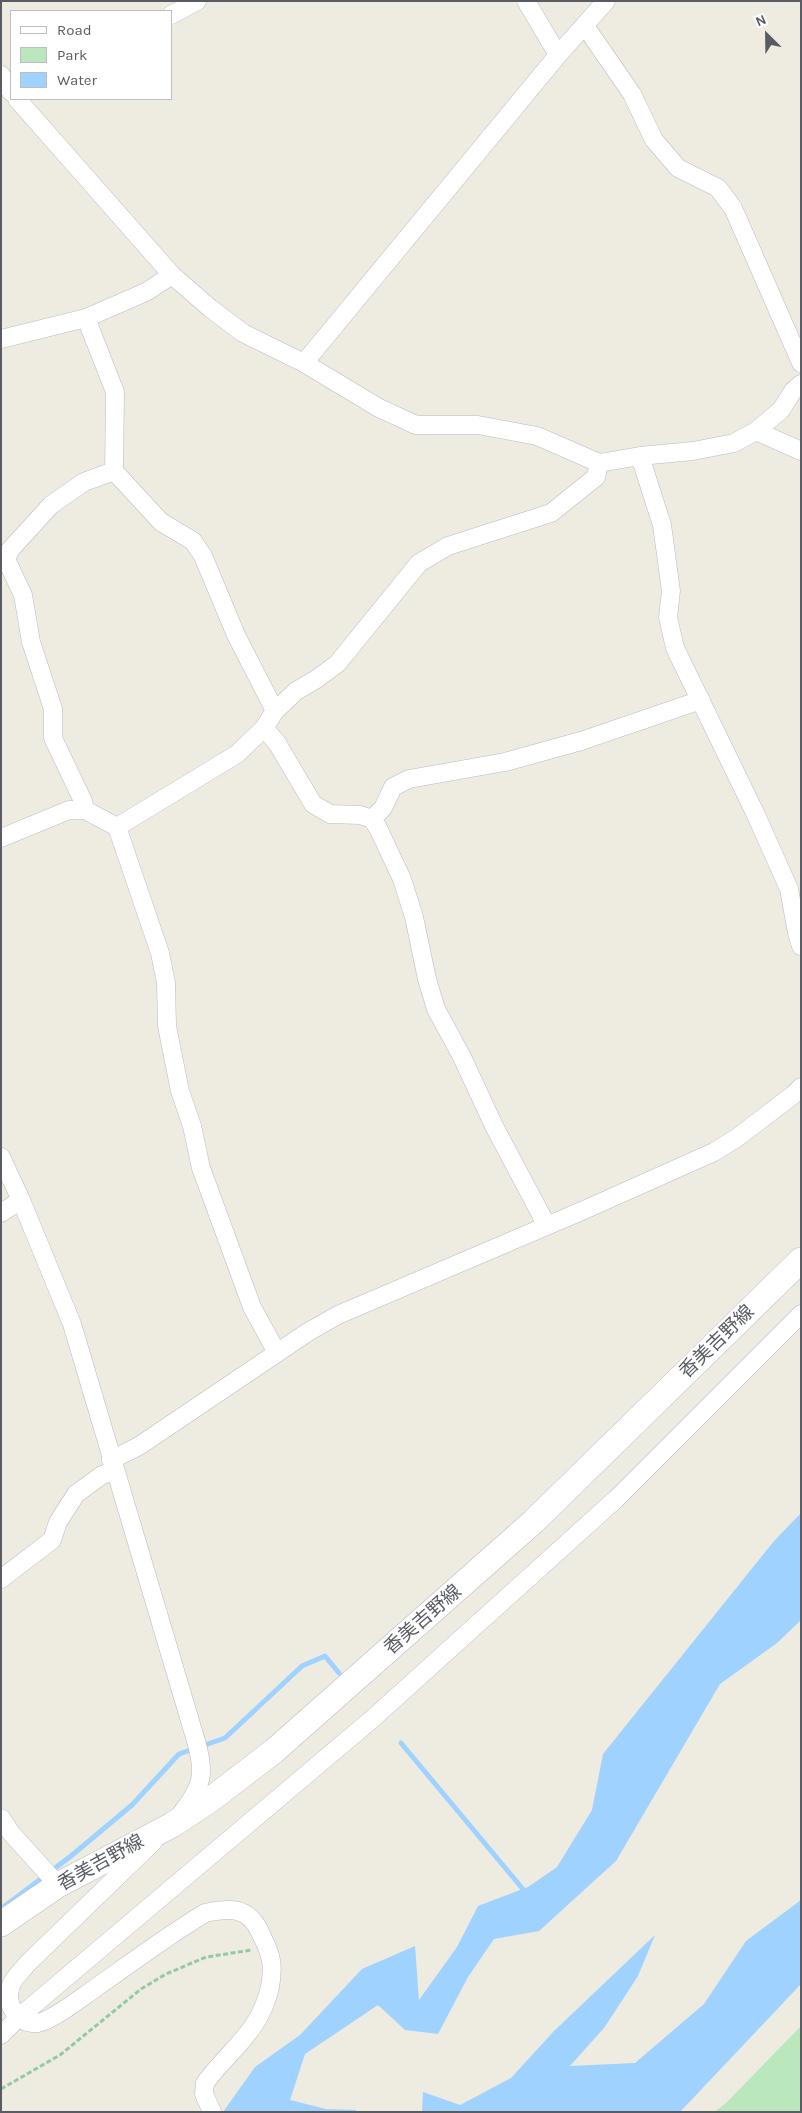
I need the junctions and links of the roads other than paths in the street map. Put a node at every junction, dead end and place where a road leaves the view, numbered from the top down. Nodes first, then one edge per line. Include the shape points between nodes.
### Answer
1 (197, 1) edge
2 (526, 1) edge
3 (606, 1) edge
4 (172, 14) edge
5 (585, 26) junction
6 (558, 55) junction
7 (1, 75) edge
8 (10, 90) edge
9 (18, 100) edge
10 (172, 275) junction
11 (86, 318) junction
12 (1, 339) edge
13 (304, 363) junction
14 (801, 363) edge
15 (801, 384) edge
16 (756, 431) junction
17 (801, 451) edge
18 (640, 456) junction
19 (599, 463) junction
20 (114, 471) junction
21 (701, 700) junction
22 (275, 711) junction
23 (264, 728) junction
24 (85, 810) junction
25 (372, 819) junction
26 (117, 827) junction
27 (1, 838) edge
28 (801, 946) edge
29 (801, 1087) edge
30 (1, 1157) edge
31 (21, 1200) junction
32 (1, 1213) edge
33 (548, 1226) junction
34 (801, 1260) edge
35 (801, 1314) edge
36 (277, 1353) junction
37 (113, 1466) junction
38 (1, 1579) edge
39 (1, 1818) edge
40 (172, 1825) junction
41 (51, 1878) junction
42 (1, 1924) edge
43 (18, 2018) junction
44 (1, 2035) edge
45 (212, 2111) edge

1 - 4 street
2 - 6 street
3 - 5 street
5 - 6 street
5 - 14 street via 632,94 654,140 678,168 718,188 733,208
6 - 13 street
7 - 8 street
9 - 10 street
10 - 11 street via 146,292
10 - 13 street via 243,333
11 - 12 street
11 - 20 street via 115,392
13 - 19 street via 379,408 416,424 478,425 537,436
15 - 16 street via 781,410
16 - 17 street
16 - 18 street via 734,443
18 - 19 street
18 - 21 street via 662,525 671,591 668,618 675,648
19 - 22 street via 596,477 551,513 448,546 419,563 337,664 296,691
20 - 22 street via 161,522 193,541 204,556 236,635
20 - 24 street via 84,482 51,505 10,550 6,559 22,595 31,642 53,709 53,738
21 - 25 street via 581,741 505,762 409,779 393,787 383,808
21 - 28 street via 790,889
22 - 23 street
23 - 25 street via 277,743 313,804 330,814 360,814
23 - 26 street via 238,754
24 - 26 street
24 - 27 street via 69,810
25 - 33 street via 402,878 436,1009
26 - 36 street via 160,953 166,983 167,1026 201,1168 252,1307
29 - 33 street via 714,1152
30 - 31 street
31 - 32 street
31 - 37 street via 72,1324
33 - 36 street via 338,1315
34 - 40 main road, 香美吉野線 via 533,1522 274,1751
35 - 43 street via 616,1499 370,1720
36 - 37 street
37 - 38 street via 76,1494 58,1522 52,1540
37 - 40 street via 198,1747 200,1784
39 - 41 street
40 - 41 main road, 香美吉野線
40 - 43 street via 13,1980 9,2000
41 - 42 main road, 香美吉野線
43 - 44 street
43 - 45 street via 40,2022 65,2009 205,1913 240,1910 256,1925 267,1947 272,1978 266,2004 255,2026 205,2083 204,2094

